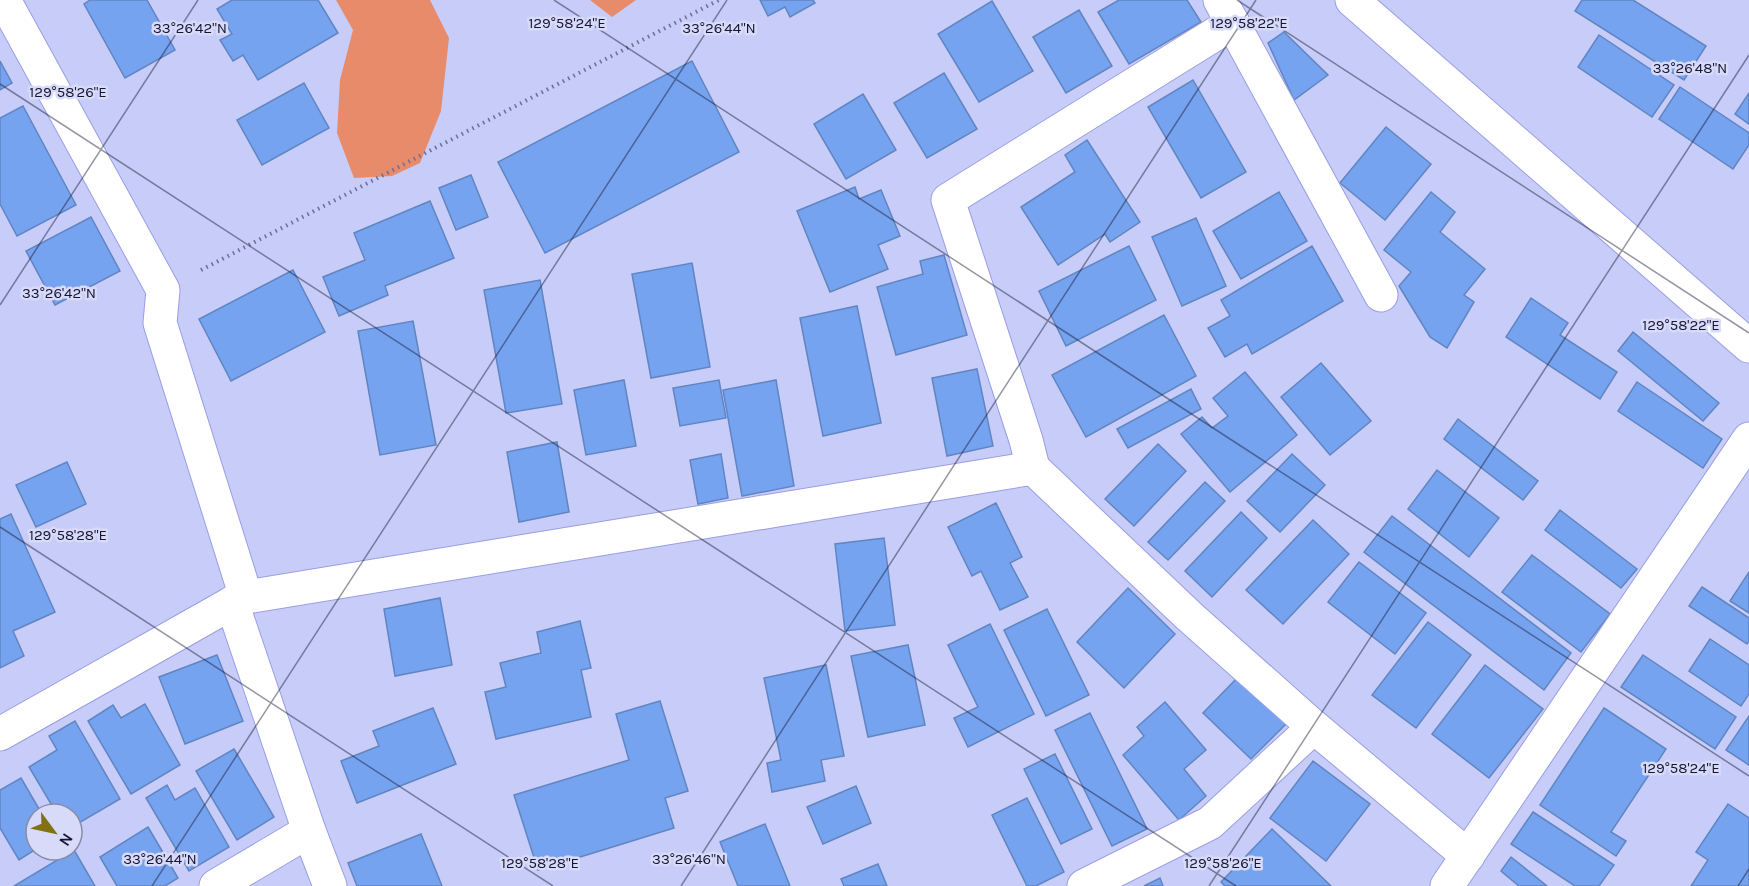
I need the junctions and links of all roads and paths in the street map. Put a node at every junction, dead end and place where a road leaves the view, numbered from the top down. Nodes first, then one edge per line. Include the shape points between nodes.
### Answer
1 (4, 0) edge
2 (719, 0) edge
3 (1352, 0) edge
4 (1226, 12) edge
5 (163, 290) junction
6 (1381, 295) dead end
7 (1749, 346) edge
8 (1749, 439) edge
9 (1033, 468) junction
10 (239, 600) junction
11 (1314, 727) junction
12 (0, 734) edge
13 (309, 831) junction
14 (1468, 856) junction
15 (216, 886) edge
16 (330, 886) edge
17 (1084, 886) edge
18 (1447, 886) edge

1 - 5 street
2 - 5 path
3 - 7 street
4 - 6 street
4 - 9 street via 948,200
5 - 10 street via 160,324
8 - 14 street
9 - 10 street
9 - 11 street via 1189,616
10 - 12 street
10 - 13 street
11 - 14 street
11 - 17 street via 1210,823
13 - 15 street
13 - 16 street
14 - 18 street

